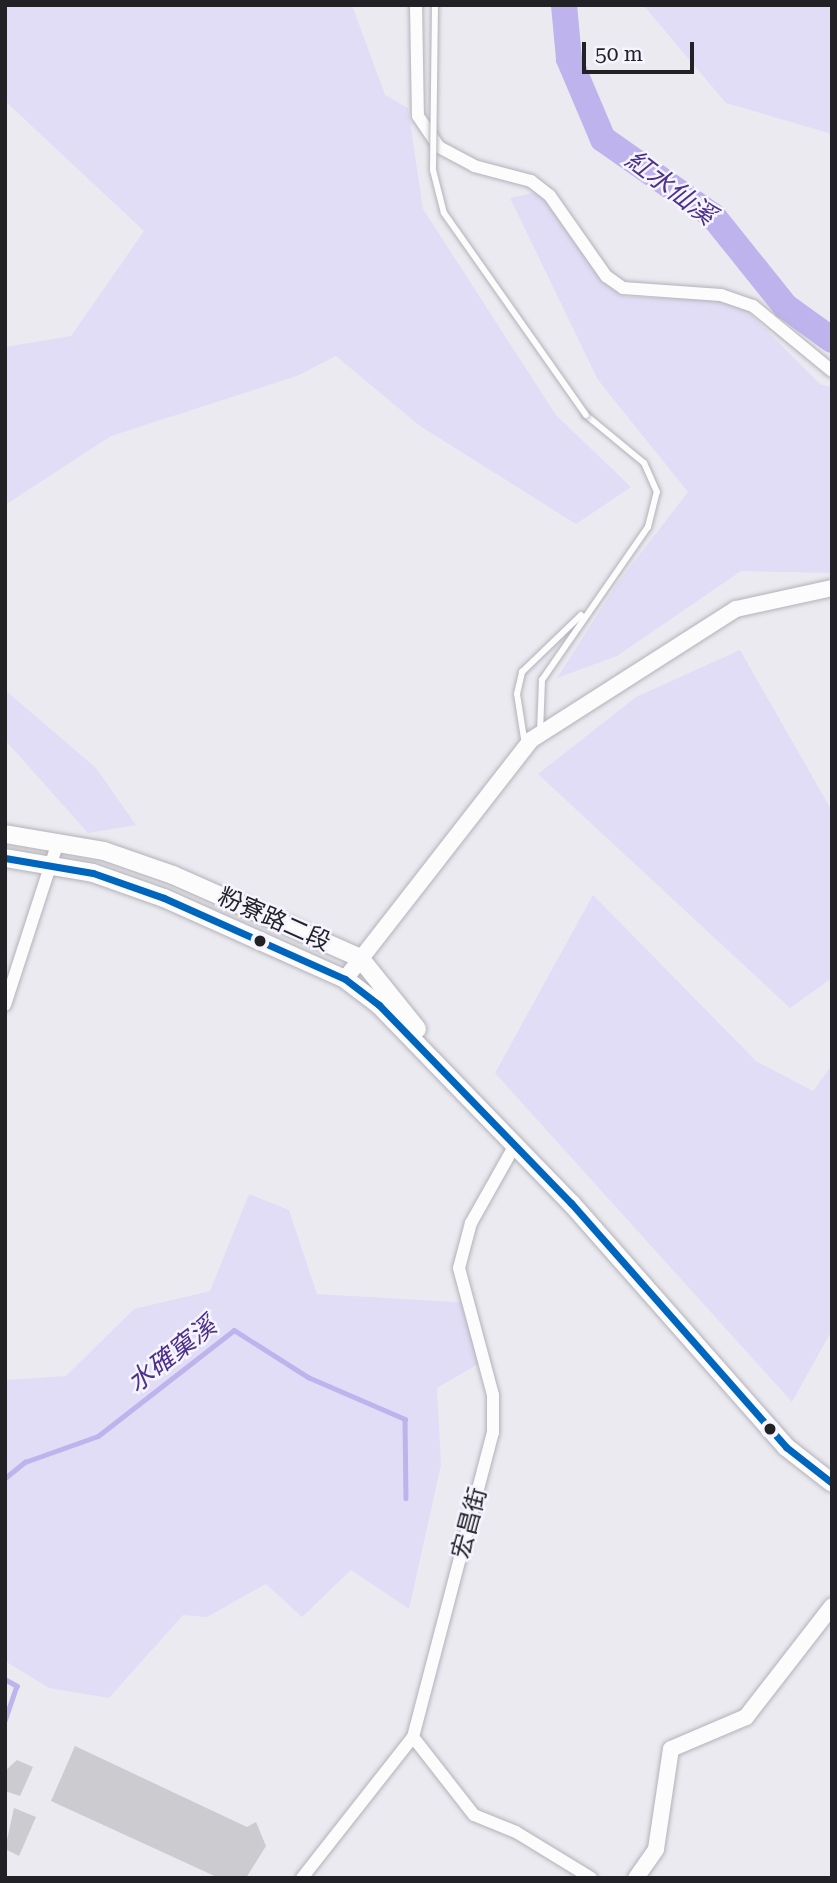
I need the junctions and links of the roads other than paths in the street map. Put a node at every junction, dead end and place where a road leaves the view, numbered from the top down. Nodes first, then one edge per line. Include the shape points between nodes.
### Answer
1 (416, 5) edge
2 (435, 5) edge
3 (832, 371) edge
4 (832, 588) edge
5 (593, 604) junction
6 (541, 734) junction
7 (525, 746) junction
8 (5, 834) edge
9 (58, 842) junction
10 (5, 858) edge
11 (54, 864) junction
12 (360, 958) junction
13 (345, 979) junction
14 (5, 1005) edge
15 (444, 1065) junction
16 (516, 1143) junction
17 (832, 1483) edge
18 (832, 1606) edge
19 (414, 1737) junction
20 (302, 1878) edge
21 (591, 1878) edge
22 (636, 1878) edge

1 - 3 street via 418,116 439,147 474,166 531,181 550,196 606,276 623,288 721,295 753,306
2 - 5 lane, bridge via 433,170 444,213 586,415 644,463 657,492 648,527
4 - 6 street via 736,608
5 - 6 lane via 541,680
5 - 7 lane via 522,672 518,703
6 - 7 street
7 - 12 street
8 - 9 main road, 粉寮路二段
9 - 11 street
9 - 12 main road, 粉寮路二段 via 173,875
10 - 11 main road, 粉寮路二段
11 - 13 main road, 粉寮路二段 via 164,898
11 - 14 street
12 - 13 street
12 - 15 main road, 粉寮路二段
13 - 15 main road, 粉寮路二段
15 - 16 main road, 粉寮路二段
16 - 17 main road, 粉寮路二段 via 786,1447
16 - 19 street, 宏昌街 via 471,1223 459,1268 493,1395 493,1433
18 - 22 street via 746,1717 671,1749 656,1849
19 - 20 street, 宏昌街
19 - 21 street via 474,1815 516,1832

